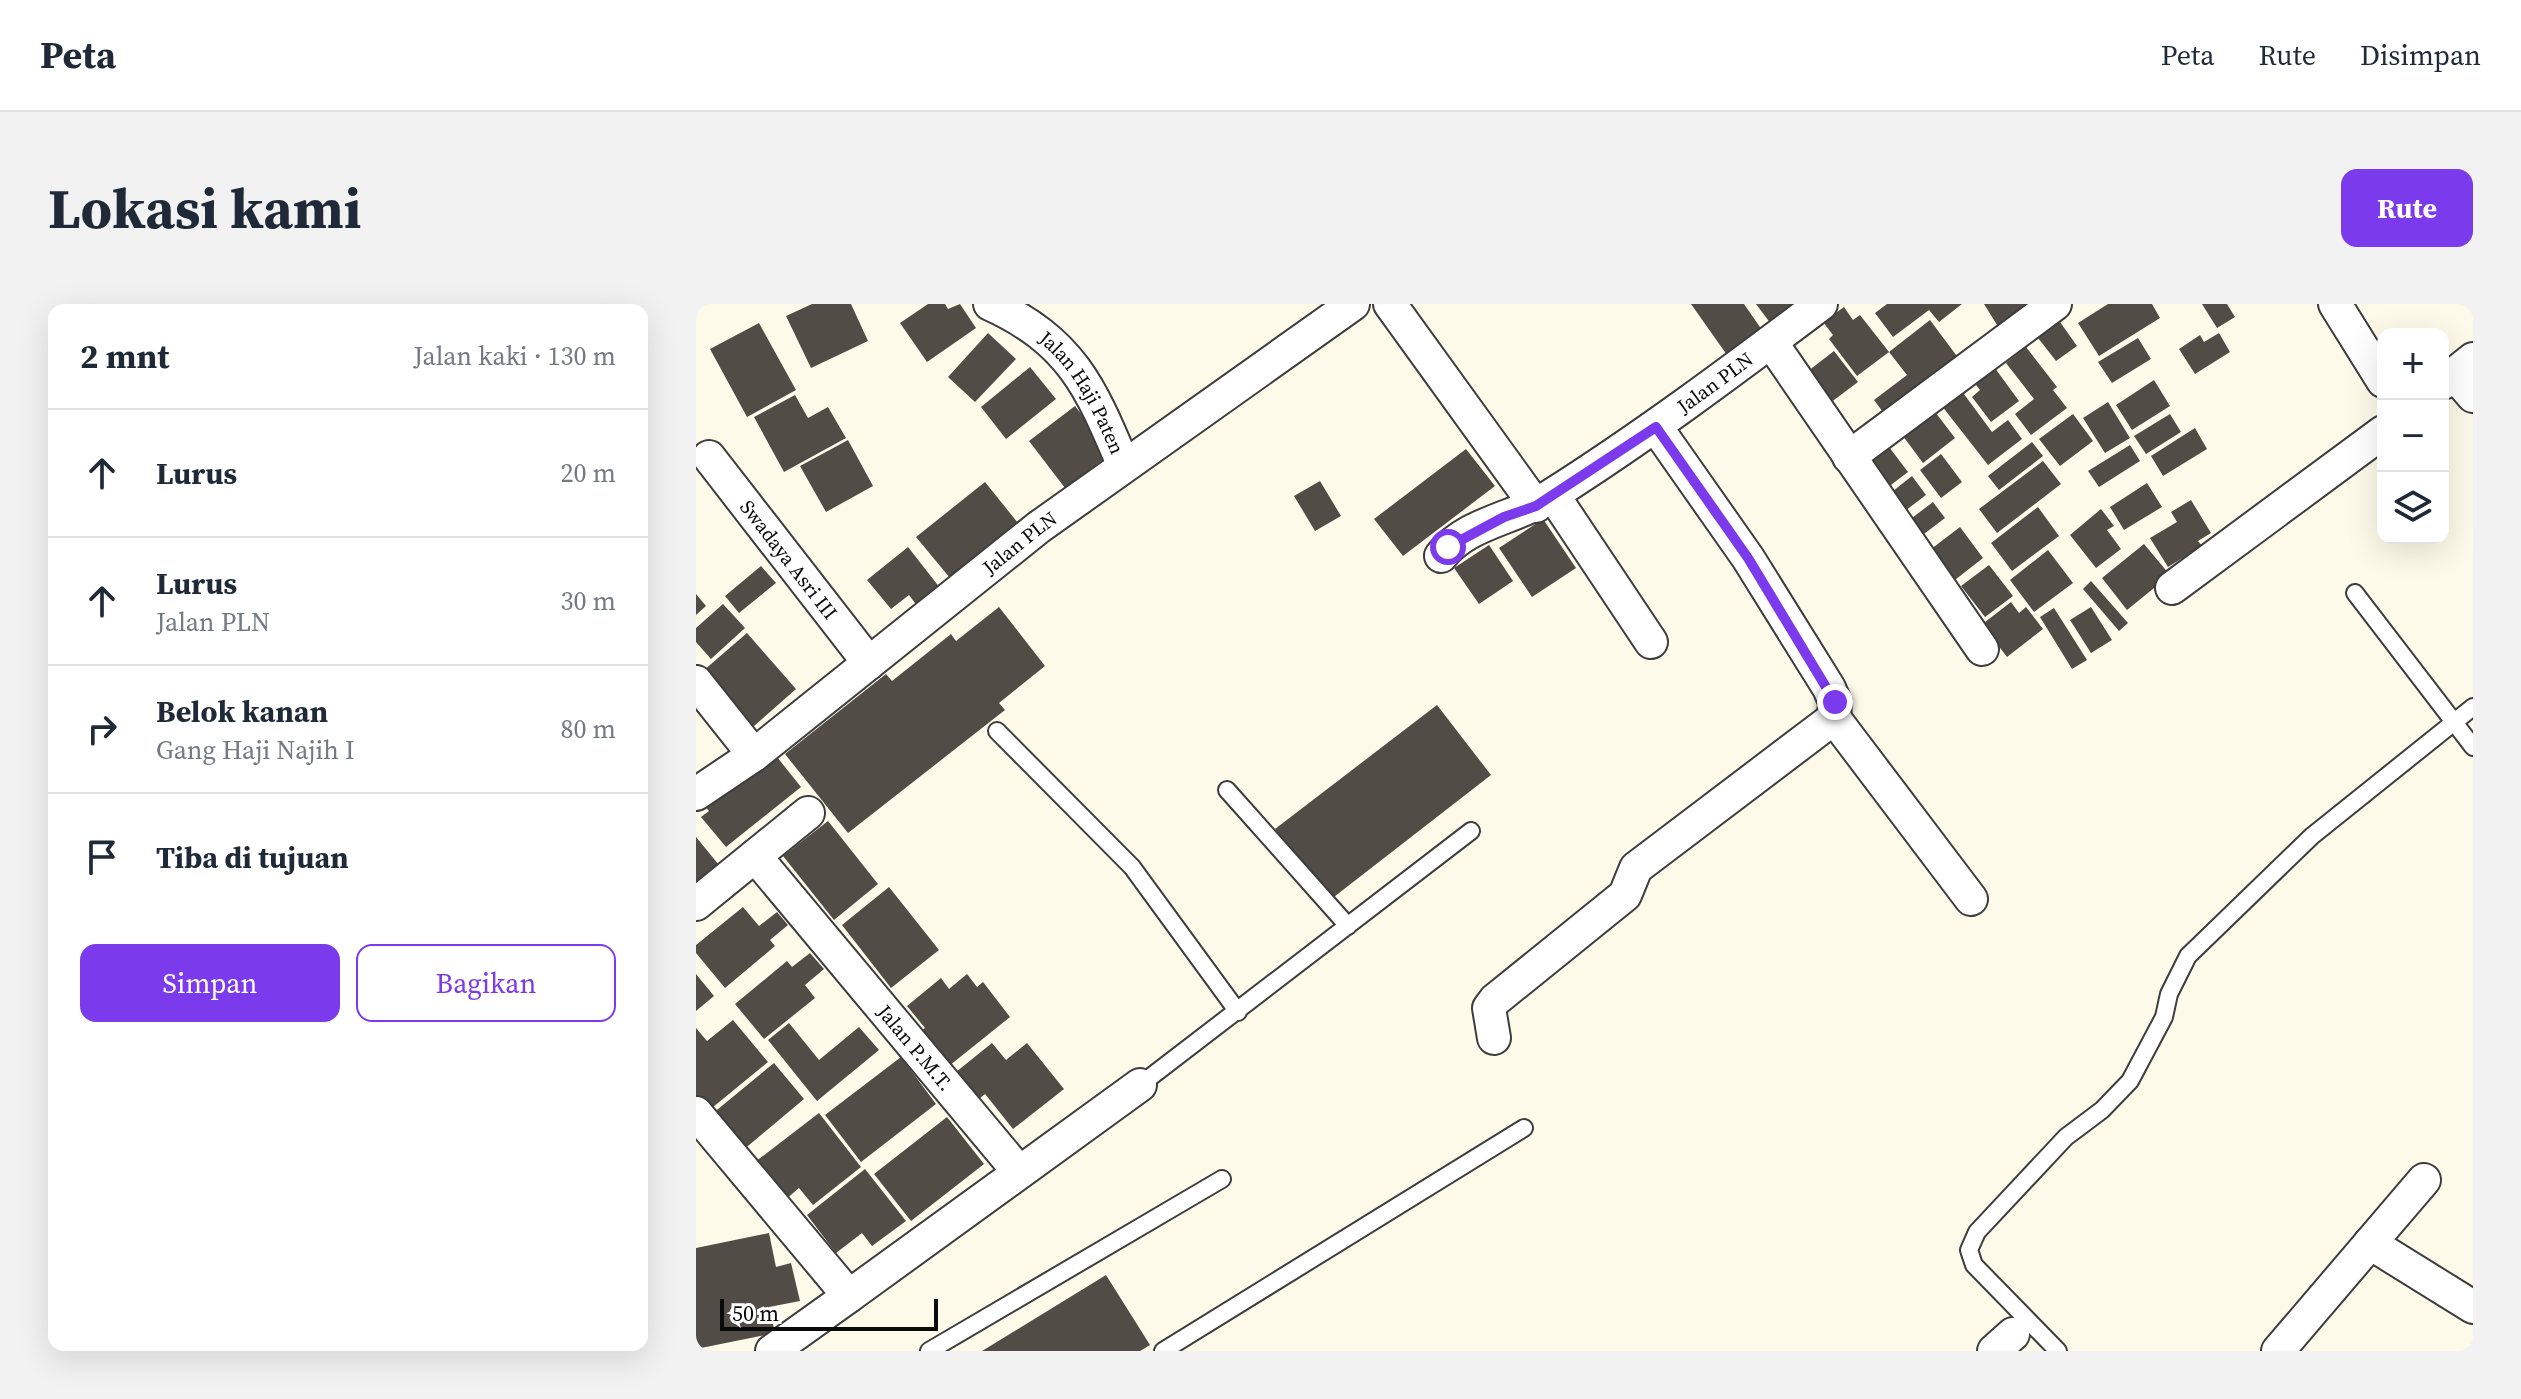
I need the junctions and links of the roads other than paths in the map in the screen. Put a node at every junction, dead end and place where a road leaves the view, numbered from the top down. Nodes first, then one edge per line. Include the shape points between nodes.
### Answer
1 (990, 304) edge
2 (1353, 304) edge
3 (1390, 304) edge
4 (1821, 304) edge
5 (2055, 304) edge
6 (2335, 304) edge
7 (1771, 342) junction
8 (2377, 371) edge
9 (1656, 427) junction
10 (2377, 436) edge
11 (709, 457) dead end
12 (1849, 457) junction
13 (1123, 464) junction
14 (1544, 500) junction
15 (1441, 556) dead end
16 (2172, 588) dead end
17 (2355, 593) dead end
18 (1651, 642) dead end
19 (1982, 649) dead end
20 (869, 663) junction
21 (696, 682) edge
22 (2473, 707) edge
23 (1834, 718) junction
24 (2453, 721) junction
25 (997, 731) dead end
26 (2473, 747) edge
27 (754, 755) junction
28 (1227, 790) dead end
29 (696, 794) edge
30 (808, 813) dead end
31 (1471, 831) dead end
32 (755, 856) junction
33 (1971, 899) dead end
34 (696, 904) edge
35 (1348, 926) junction
36 (1238, 1012) junction
37 (1494, 1038) dead end
38 (1140, 1085) joint
39 (1524, 1128) dead end
40 (701, 1129) edge
41 (1019, 1172) junction
42 (1222, 1179) dead end
43 (2424, 1180) dead end
44 (2370, 1243) junction
45 (849, 1296) junction
46 (2473, 1307) edge
47 (772, 1351) edge
48 (929, 1351) edge
49 (1163, 1351) edge
50 (2058, 1351) edge
51 (2278, 1351) edge

1 - 13 street, Jalan Haji Paten via 1034,326 1063,354 1091,389
2 - 13 street, Jalan PLN
3 - 14 street
4 - 7 street, Jalan PLN
5 - 12 street
6 - 8 street
7 - 9 street, Jalan PLN
7 - 12 street
9 - 14 street, Jalan PLN
9 - 23 street via 1748,558 1821,675 1835,702
10 - 16 street
11 - 20 street, Swadaya Asri III
12 - 19 street
13 - 20 street, Jalan PLN
14 - 15 street, Jalan PLN via 1462,537
14 - 18 street
17 - 24 lane
20 - 27 street, Jalan PLN
21 - 27 street
22 - 24 lane
23 - 33 street
23 - 37 street via 1636,868 1625,895 1495,1000 1489,1008
24 - 26 lane
24 - 50 lane via 2312,836 2188,956 2130,1081 2066,1137 1977,1232 1969,1250 1974,1265
25 - 36 lane via 1132,867
27 - 29 street, Jalan PLN
28 - 35 lane
30 - 32 street
31 - 35 lane
32 - 34 street
32 - 41 street, Jalan P.M.T.
35 - 36 lane
36 - 38 lane
38 - 41 street
39 - 49 lane
40 - 45 street
41 - 45 street
42 - 48 lane
43 - 44 street
44 - 46 street
44 - 51 street
45 - 47 street

